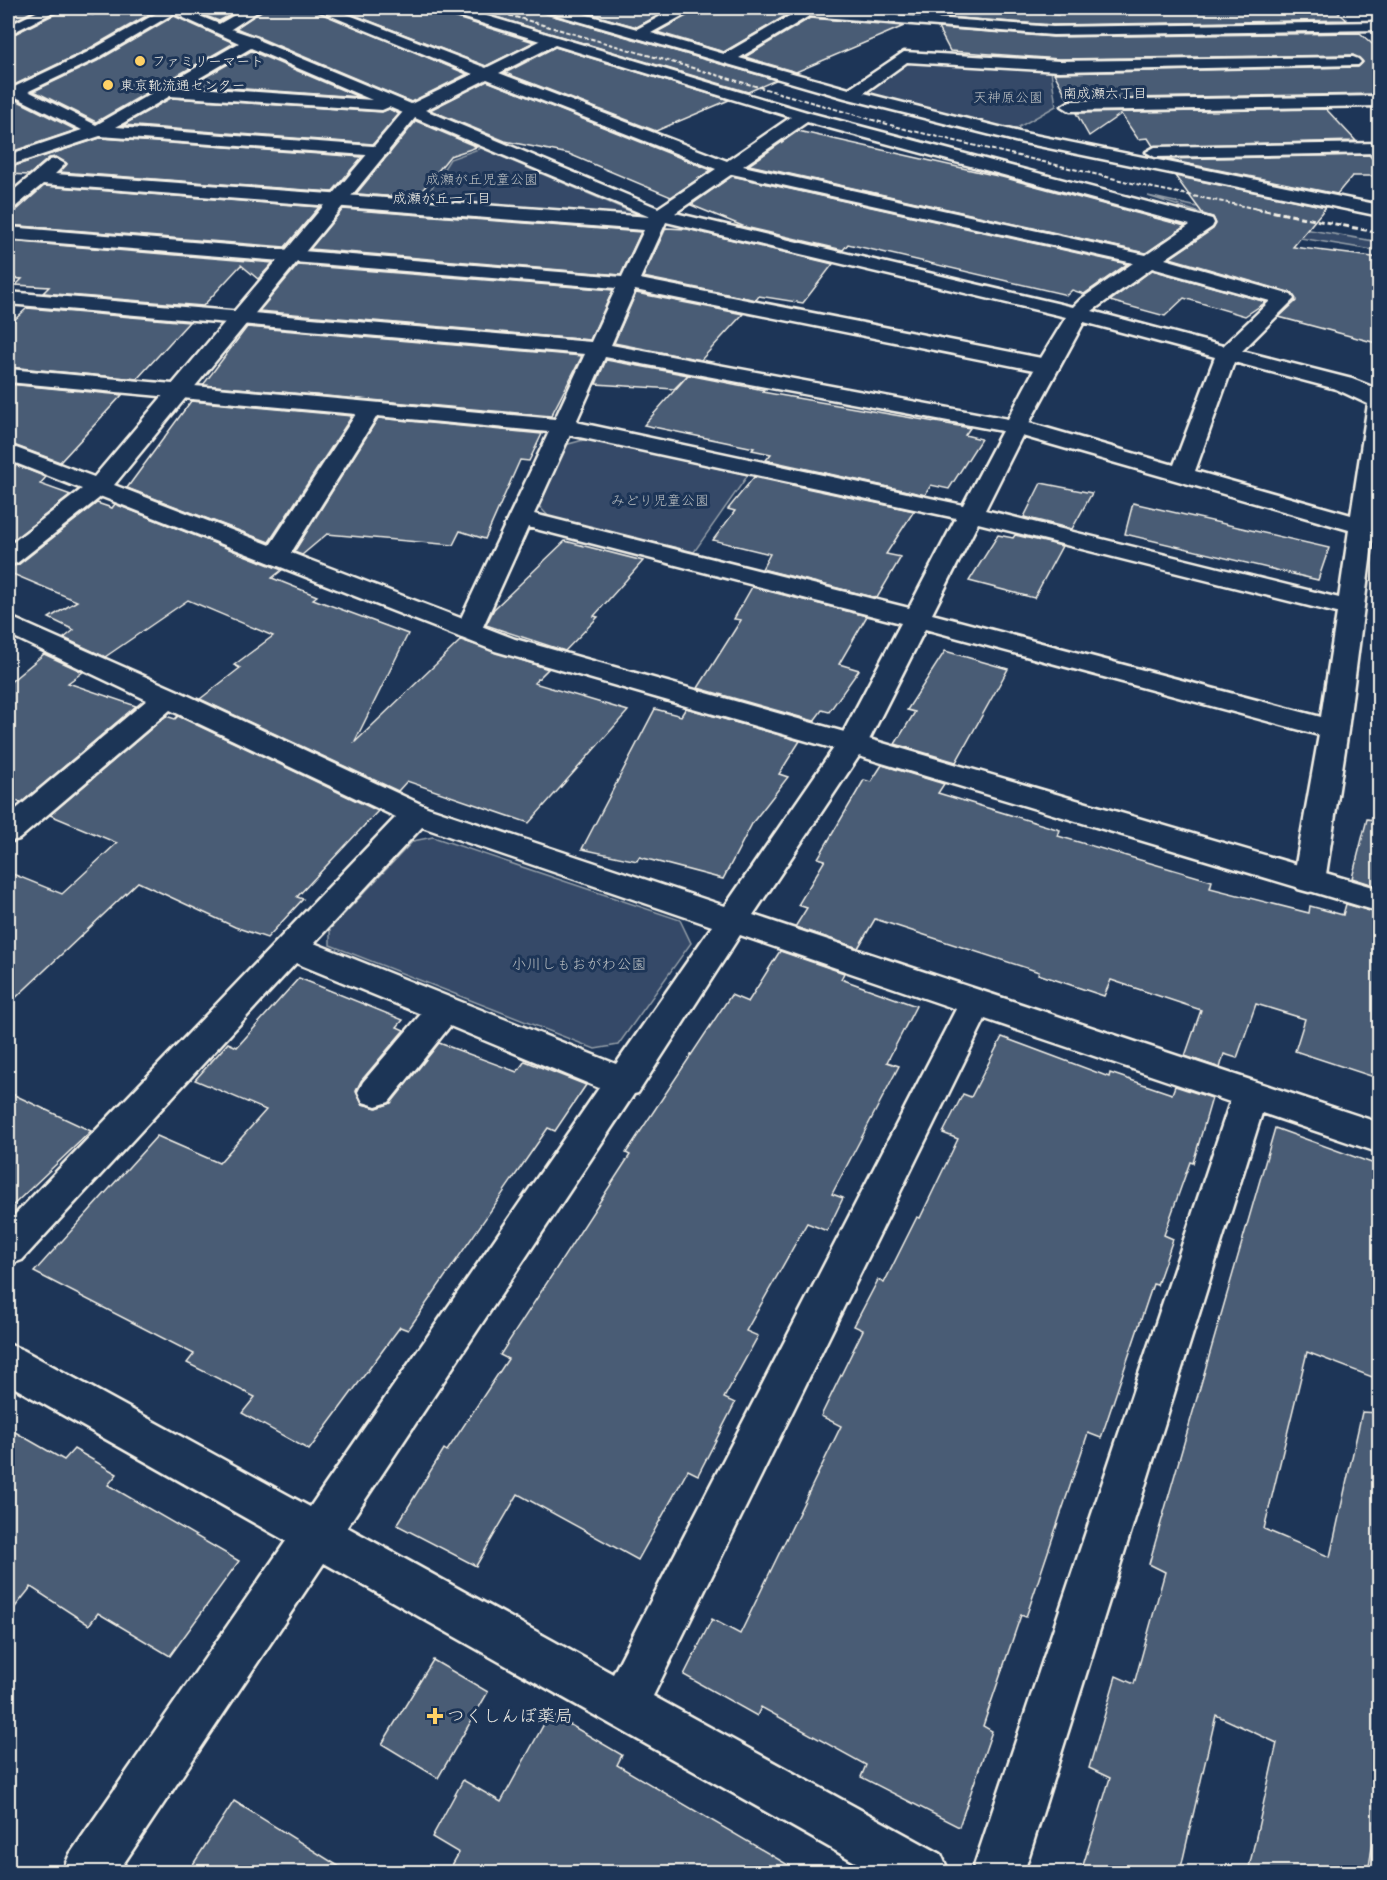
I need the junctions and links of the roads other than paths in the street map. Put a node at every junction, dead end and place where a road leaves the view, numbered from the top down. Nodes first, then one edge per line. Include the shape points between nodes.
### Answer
1 (54, 8) edge
2 (173, 8) edge
3 (256, 8) edge
4 (319, 8) edge
5 (447, 8) edge
6 (549, 8) edge
7 (686, 8) edge
8 (1380, 26) edge
9 (1318, 27) junction
10 (222, 28) junction
11 (8, 31) edge
12 (640, 33) junction
13 (556, 39) junction
14 (253, 41) junction
15 (1055, 42) junction
16 (726, 59) junction
17 (1353, 62) junction
18 (490, 72) junction
19 (1373, 82) edge
20 (15, 90) edge
21 (167, 91) junction
22 (851, 95) junction
23 (1380, 101) edge
24 (409, 107) junction
25 (804, 116) junction
26 (1039, 124) dead end
27 (96, 131) junction
28 (1019, 136) junction
29 (1380, 148) edge
30 (380, 151) junction
31 (1093, 153) junction
32 (8, 161) edge
33 (729, 168) junction
34 (39, 178) junction
35 (338, 201) junction
36 (8, 204) edge
37 (1380, 212) edge
38 (658, 220) junction
39 (8, 233) edge
40 (291, 257) junction
41 (1149, 261) junction
42 (628, 283) junction
43 (8, 298) edge
44 (1077, 314) junction
45 (241, 318) junction
46 (598, 349) junction
47 (1227, 353) junction
48 (1047, 366) junction
49 (8, 376) edge
50 (180, 391) junction
51 (1379, 398) edge
52 (370, 409) junction
53 (562, 426) junction
54 (1016, 427) junction
55 (8, 452) edge
56 (1181, 476) junction
57 (99, 488) junction
58 (970, 514) junction
59 (520, 518) junction
60 (1370, 530) edge
61 (276, 556) junction
62 (8, 558) edge
63 (1349, 608) junction
64 (919, 619) junction
65 (8, 624) edge
66 (468, 631) junction
67 (168, 697) junction
68 (1334, 730) junction
69 (852, 744) junction
70 (416, 814) junction
71 (8, 832) edge
72 (1309, 881) junction
73 (1380, 901) edge
74 (735, 922) junction
75 (291, 947) junction
76 (976, 1003) junction
77 (444, 1010) junction
78 (625, 1083) junction
79 (376, 1092) dead end
80 (1250, 1095) junction
81 (1380, 1138) edge
82 (8, 1248) edge
83 (8, 1363) edge
84 (318, 1535) junction
85 (623, 1705) junction
86 (87, 1872) edge
87 (923, 1872) edge
88 (998, 1872) edge

1 - 11 street
2 - 10 street
2 - 20 street via 91,56
3 - 10 street
4 - 18 street
5 - 13 street
6 - 12 street
7 - 12 street
8 - 9 street
9 - 15 street
9 - 17 street
10 - 14 street
12 - 16 street
13 - 18 street
13 - 25 street
14 - 21 street
14 - 24 street
15 - 16 street via 806,11
15 - 17 street
15 - 22 street via 904,57
15 - 23 street via 1064,109
16 - 22 street
17 - 19 street
18 - 24 street
18 - 33 street
20 - 27 street
21 - 24 street
21 - 27 street
22 - 28 street
24 - 30 street
24 - 38 street
25 - 33 street
25 - 41 street via 1206,223
26 - 28 street
27 - 30 street
27 - 32 street
27 - 34 street
28 - 31 street
29 - 31 street
30 - 35 street
31 - 37 street
33 - 38 street
33 - 41 street
34 - 35 street
34 - 36 street
35 - 38 street
35 - 40 street
38 - 42 street
38 - 44 street
39 - 40 street
40 - 42 street
40 - 45 street
41 - 44 street
41 - 47 street via 1284,299
42 - 46 street
42 - 48 street
43 - 45 street
44 - 47 street
44 - 48 street
45 - 46 street
45 - 50 street
46 - 53 street
46 - 54 street
47 - 51 street via 1344,384
47 - 56 street
48 - 54 street
49 - 50 street
50 - 52 street
50 - 57 street
51 - 60 street
52 - 53 street
52 - 61 street
53 - 58 street
53 - 59 street
54 - 56 street
54 - 58 street
55 - 57 street
56 - 60 street
57 - 61 street
57 - 62 street
58 - 63 street
58 - 64 street
59 - 64 street
59 - 66 street
60 - 63 street
61 - 66 street
63 - 68 street
64 - 68 street
64 - 69 street
65 - 67 street
66 - 69 street
67 - 70 street
67 - 71 street
68 - 72 street
69 - 72 street
69 - 74 street
70 - 74 street
70 - 75 street
72 - 73 street
74 - 76 street
74 - 78 street
75 - 77 street
75 - 82 street
76 - 80 street
76 - 85 street
77 - 78 street
77 - 79 street
78 - 84 street
80 - 81 street
80 - 88 street
83 - 84 street
84 - 85 street
84 - 86 street
85 - 87 street

